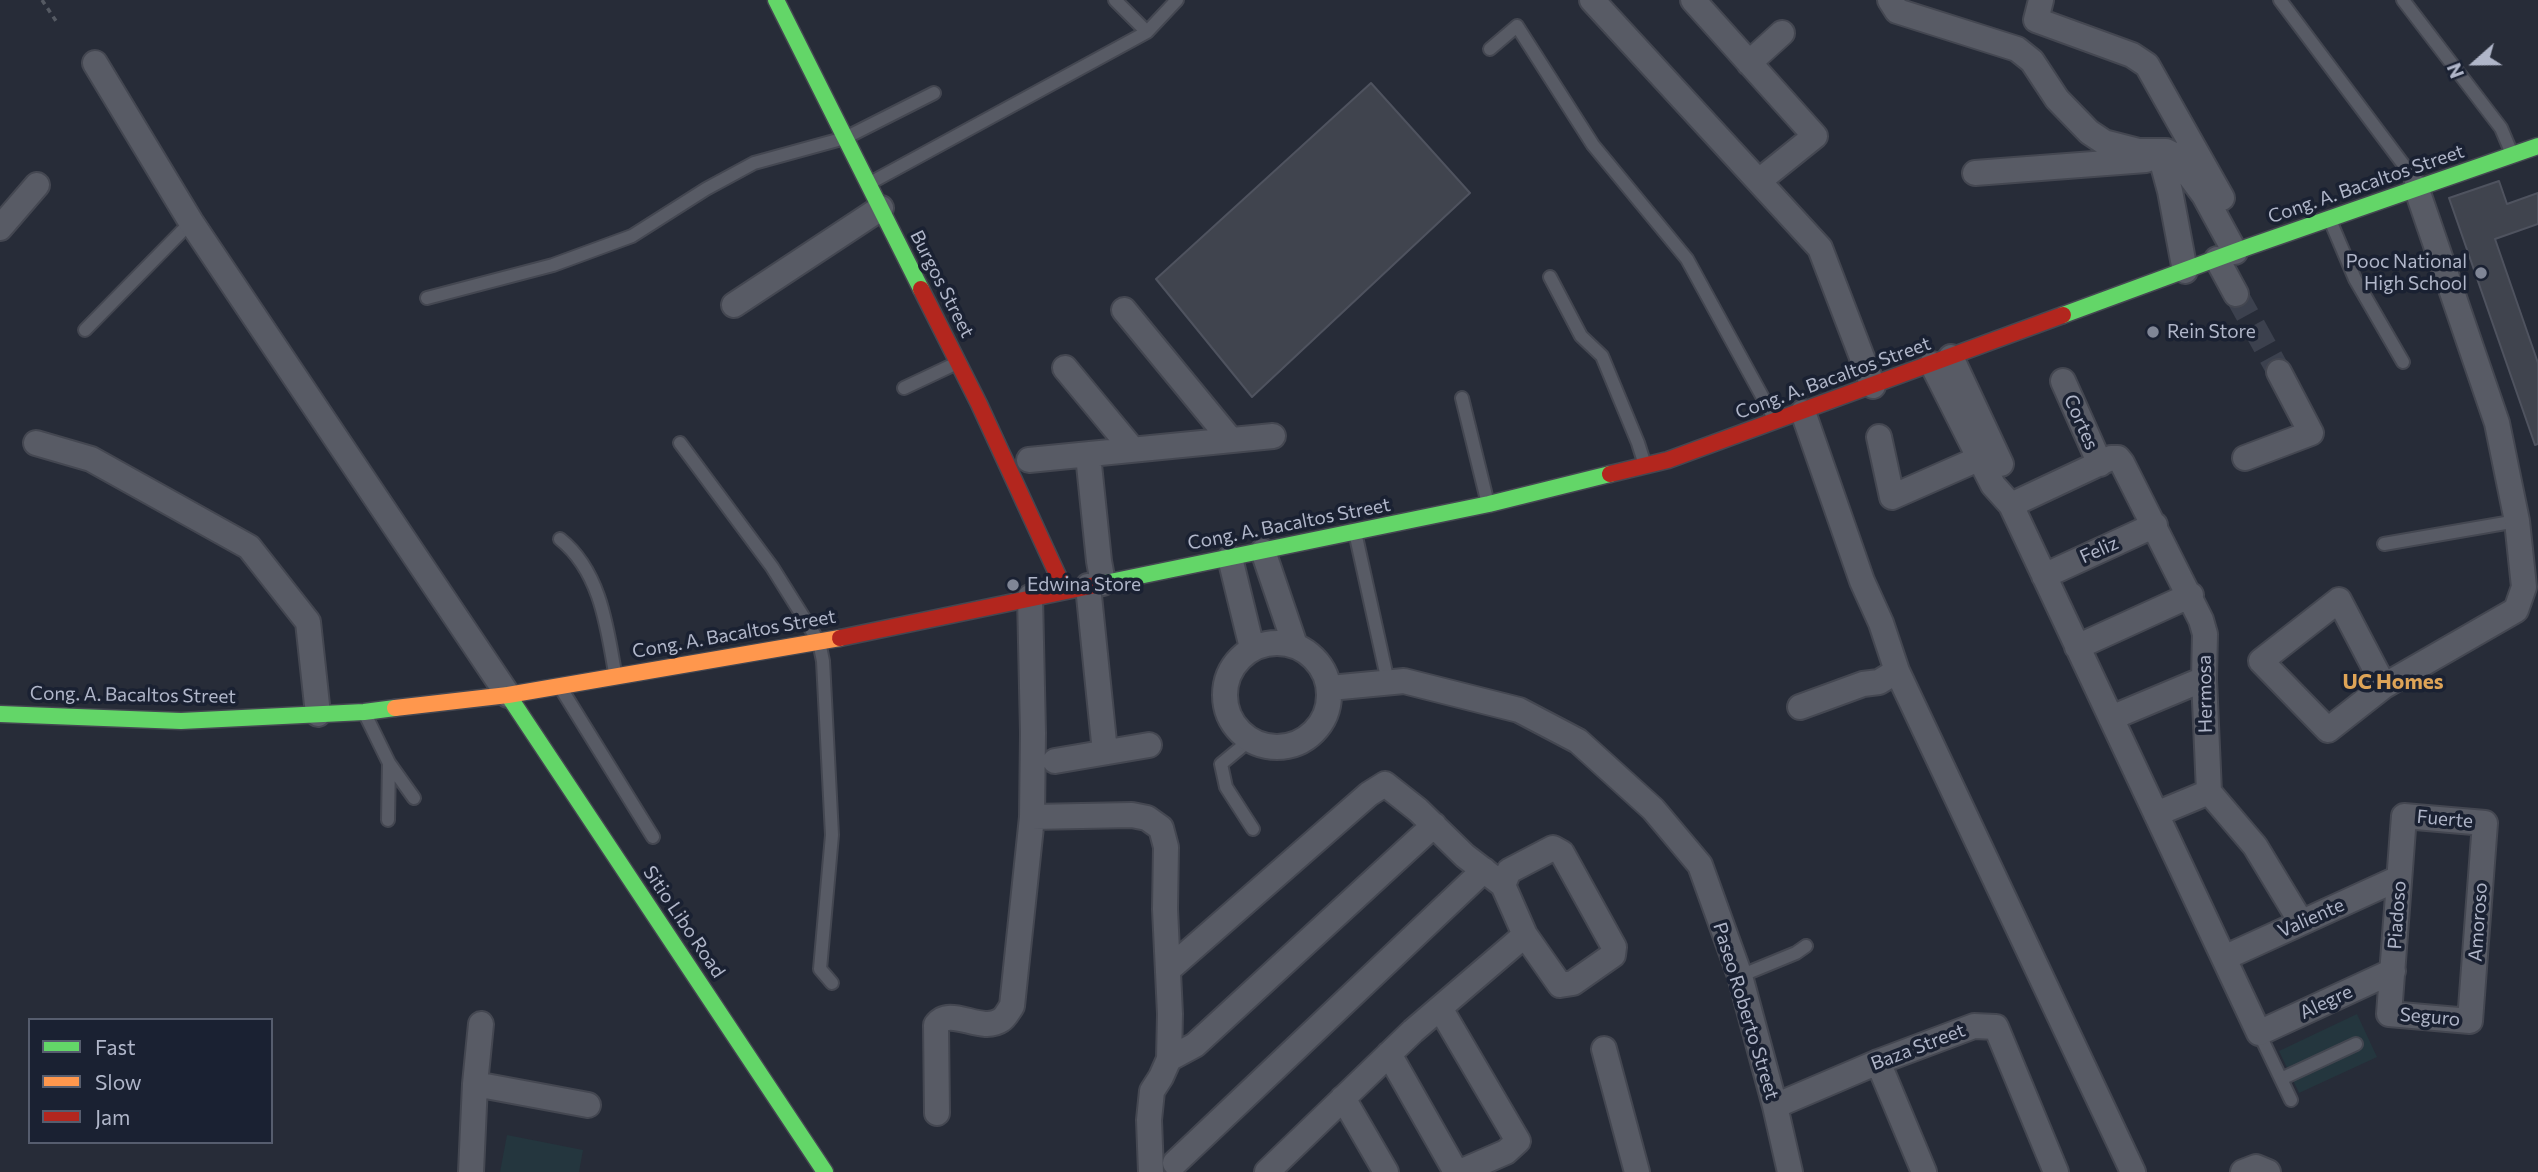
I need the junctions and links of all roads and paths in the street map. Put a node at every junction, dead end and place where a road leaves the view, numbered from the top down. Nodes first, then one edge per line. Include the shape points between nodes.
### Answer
1 (42, 0) edge
2 (776, 0) edge
3 (1115, 0) edge
4 (1177, 0) edge
5 (1592, 0) edge
6 (1889, 0) edge
7 (2041, 0) edge
8 (2280, 0) edge
9 (2403, 0) edge
10 (1698, 2) edge
11 (56, 21) dead end
12 (1147, 32) junction
13 (1782, 33) dead end
14 (1490, 49) dead end
15 (95, 63) dead end
16 (1749, 63) junction
17 (934, 93) dead end
18 (845, 138) junction
19 (2538, 146) edge
20 (2512, 155) junction
21 (2167, 157) junction
22 (1975, 173) dead end
23 (1759, 181) junction
24 (868, 184) junction
25 (37, 185) dead end
26 (2416, 187) junction
27 (881, 208) junction
28 (2330, 220) junction
29 (191, 222) junction
30 (0, 228) edge
31 (2234, 253) junction
32 (2185, 271) junction
33 (1550, 277) dead end
34 (2236, 294) tunnel mouth
35 (428, 298) dead end
36 (734, 305) dead end
37 (1124, 310) dead end
38 (85, 330) dead end
39 (1941, 361) junction
40 (958, 362) junction
41 (2403, 362) dead end
42 (1065, 368) dead end
43 (2279, 372) tunnel mouth
44 (2063, 381) dead end
45 (1873, 386) junction
46 (904, 388) dead end
47 (1462, 398) dead end
48 (1804, 412) junction
49 (1775, 422) junction
50 (1273, 436) dead end
51 (1879, 437) dead end
52 (1230, 439) junction
53 (36, 443) dead end
54 (680, 443) dead end
55 (1133, 450) junction
56 (1088, 455) junction
57 (1987, 455) junction
58 (2245, 458) dead end
59 (1029, 460) dead end
60 (2109, 461) junction
61 (1645, 466) junction
62 (1489, 504) junction
63 (2011, 505) junction
64 (2517, 521) junction
65 (2155, 525) junction
66 (1355, 532) junction
67 (560, 539) dead end
68 (2384, 544) dead end
69 (1263, 551) junction
70 (1230, 558) junction
71 (2044, 576) junction
72 (1085, 587) junction
73 (2191, 595) junction
74 (1030, 597) junction
75 (818, 642) junction
76 (1295, 645) junction
77 (2077, 647) junction
78 (1252, 648) junction
79 (1897, 671) junction
80 (615, 677) junction
81 (2204, 678) junction
82 (1388, 682) junction
83 (2384, 686) junction
84 (559, 687) junction
85 (1330, 688) junction
86 (508, 695) junction
87 (1800, 707) dead end
88 (364, 712) junction
89 (0, 714) edge
90 (318, 714) junction
91 (2111, 718) junction
92 (1250, 740) junction
93 (1150, 745) dead end
94 (1105, 752) junction
95 (1055, 761) dead end
96 (389, 763) junction
97 (2209, 792) junction
98 (414, 798) dead end
99 (2156, 814) junction
100 (2404, 816) joint
101 (1032, 817) junction
102 (388, 820) dead end
103 (2485, 823) joint
104 (1434, 825) junction
105 (1252, 829) dead end
106 (653, 836) dead end
107 (1493, 877) junction
108 (2399, 878) junction
109 (2301, 922) junction
110 (1525, 934) junction
111 (1807, 946) dead end
112 (2224, 958) junction
113 (1168, 970) junction
114 (2393, 971) junction
115 (1740, 976) junction
116 (832, 983) dead end
117 (1440, 1008) junction
118 (2389, 1014) joint
119 (2470, 1021) joint
120 (481, 1024) dead end
121 (2259, 1033) junction
122 (2356, 1044) dead end
123 (1604, 1049) dead end
124 (1389, 1054) junction
125 (1169, 1059) junction
126 (1878, 1062) junction
127 (2281, 1079) junction
128 (475, 1084) junction
129 (1343, 1098) junction
130 (2291, 1100) dead end
131 (588, 1105) dead end
132 (1775, 1106) junction
133 (937, 1113) dead end
134 (1175, 1163) dead end
135 (471, 1172) edge
136 (825, 1172) edge
137 (1151, 1172) edge
138 (1266, 1172) edge
139 (1386, 1172) edge
140 (1458, 1172) edge
141 (1637, 1172) edge
142 (1790, 1172) edge
143 (1924, 1172) edge
144 (2056, 1172) edge
145 (2133, 1172) edge
146 (2243, 1172) edge
147 (2268, 1172) edge

1 - 11 path
2 - 18 street, Burgos Street
3 - 12 lane
4 - 12 lane
5 - 23 street
6 - 21 street via 1897,11 2025,54 2057,99 2089,132 2104,142 2139,151 2166,151
7 - 31 street via 2036,20 2132,55 2147,65
8 - 26 lane
9 - 20 lane via 2501,128
10 - 16 street
12 - 24 lane
13 - 16 street
14 - 49 lane via 1517,26 1593,145 1687,259
15 - 29 street
16 - 23 street via 1815,136
17 - 18 lane
18 - 24 street, Burgos Street
18 - 35 lane via 754,163 632,236 553,265
19 - 20 street, Cong. A. Bacaltos Street
20 - 26 street, Cong. A. Bacaltos Street
21 - 22 street
21 - 31 street via 2204,195
21 - 32 street
23 - 45 street via 1820,248
24 - 27 street, Burgos Street
25 - 30 street
26 - 28 street, Cong. A. Bacaltos Street
26 - 64 street via 2497,423
27 - 36 street
27 - 40 street, Burgos Street
28 - 31 street, Cong. A. Bacaltos Street
28 - 41 lane via 2355,279
29 - 38 lane
29 - 86 street
31 - 32 street, Cong. A. Bacaltos Street
31 - 34 street
32 - 39 street, Cong. A. Bacaltos Street
33 - 61 lane via 1581,336 1602,356
37 - 52 street
39 - 45 street, Cong. A. Bacaltos Street
39 - 57 street
40 - 46 lane
40 - 72 street, Burgos Street
42 - 55 street
43 - 58 street via 2311,433
44 - 60 street, Cortes
45 - 48 street, Cong. A. Bacaltos Street
47 - 62 lane
48 - 49 street, Cong. A. Bacaltos Street
48 - 79 street
49 - 61 street, Cong. A. Bacaltos Street
50 - 52 street
51 - 57 street via 1892,497
52 - 55 street
53 - 90 street via 91,459 249,547 308,622
54 - 75 lane via 772,568
55 - 56 street
56 - 59 street
56 - 72 street via 1099,561
57 - 63 street via 1993,485
60 - 63 street
60 - 65 street, Hermosa
61 - 62 street, Cong. A. Bacaltos Street
62 - 66 street, Cong. A. Bacaltos Street
63 - 71 street
64 - 68 lane
64 - 83 street via 2524,587 2515,610
65 - 71 street, Feliz
65 - 73 street, Hermosa
66 - 69 street, Cong. A. Bacaltos Street
66 - 82 lane
67 - 80 lane via 591,577 608,626
69 - 70 street, Cong. A. Bacaltos Street
69 - 76 street
70 - 72 street, Cong. A. Bacaltos Street
70 - 78 street
71 - 77 street
72 - 74 street, Cong. A. Bacaltos Street
72 - 94 street
73 - 77 street
73 - 81 street, Hermosa via 2205,634
74 - 75 street, Cong. A. Bacaltos Street
74 - 101 street
75 - 80 street, Cong. A. Bacaltos Street
75 - 116 lane via 823,661 832,835 820,969
76 - 78 street via 1273,642
76 - 85 street via 1312,654
77 - 91 street
78 - 92 street via 1235,664 1225,686 1229,717
79 - 87 street via 1879,682 1841,690
79 - 145 street
80 - 84 street, Cong. A. Bacaltos Street
81 - 91 street
81 - 97 street, Hermosa
82 - 85 street, Paseo Roberto Street
82 - 115 street, Paseo Roberto Street via 1404,681 1519,710 1578,741 1653,809 1700,865
83 - 83 street via 2328,730 2261,661 2339,600
84 - 86 street, Cong. A. Bacaltos Street
84 - 106 lane
85 - 92 street via 1329,708 1321,726 1306,739 1288,747
86 - 88 street, Cong. A. Bacaltos Street
86 - 136 street, Sitio Libo Road
88 - 90 street, Cong. A. Bacaltos Street
88 - 96 lane
89 - 90 street, Cong. A. Bacaltos Street via 181,721
91 - 99 street
92 - 105 lane via 1221,764 1226,787
93 - 94 street
94 - 95 street
96 - 98 lane
96 - 102 lane
97 - 99 street
97 - 109 street via 2255,846
99 - 112 street
100 - 103 street, Fuerte
100 - 108 street, Piadoso
101 - 113 street via 1132,815 1161,828 1166,847
101 - 133 street via 1012,1006 1002,1020 986,1025 948,1017 936,1025
103 - 119 street, Amoroso
104 - 107 street
104 - 113 street via 1385,783
104 - 125 street via 1195,1045
107 - 110 street
107 - 110 street via 1553,848 1562,853 1614,947 1613,955 1573,983 1560,985
107 - 134 street
108 - 109 street, Valiente
108 - 114 street, Piadoso
109 - 112 street, Valiente
110 - 117 street
111 - 115 lane
112 - 121 street
113 - 125 street
114 - 118 street, Piadoso
114 - 121 street, Alegre
115 - 132 street, Paseo Roberto Street
117 - 124 street
117 - 140 street via 1518,1141 1506,1152
118 - 119 street, Seguro
120 - 128 street
121 - 127 lane
122 - 127 lane
123 - 141 street
124 - 129 street
124 - 140 street
125 - 137 street via 1152,1091
126 - 132 street, Baza Street
126 - 143 street
126 - 144 street, Baza Street via 1974,1026 1996,1027
127 - 130 lane
128 - 131 street
128 - 135 street
129 - 138 street
129 - 139 street
132 - 142 street, Paseo Roberto Street
146 - 147 street via 2256,1167

